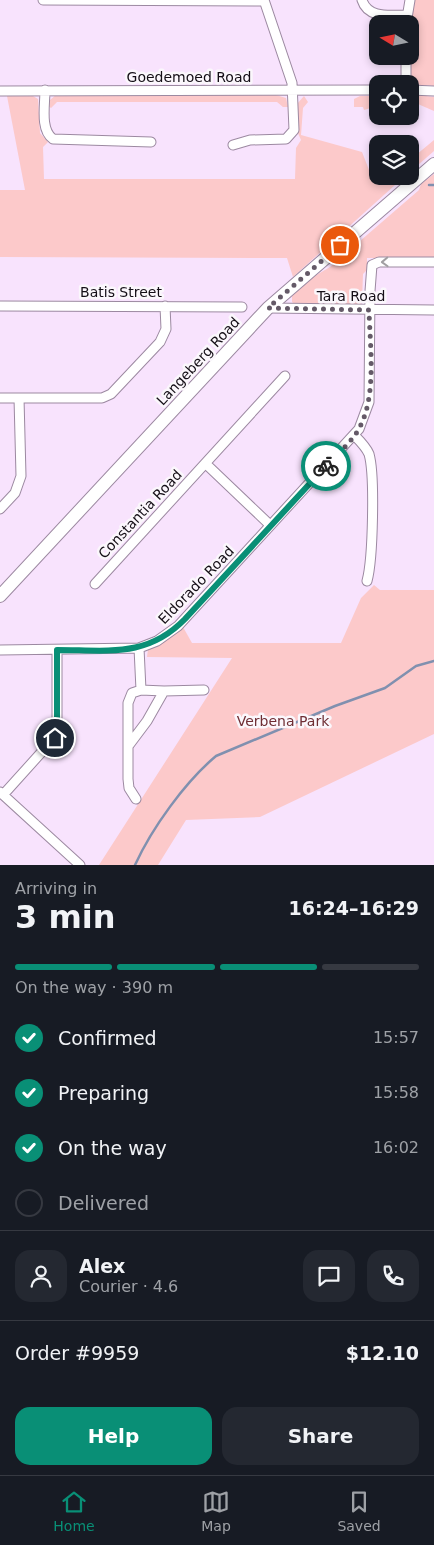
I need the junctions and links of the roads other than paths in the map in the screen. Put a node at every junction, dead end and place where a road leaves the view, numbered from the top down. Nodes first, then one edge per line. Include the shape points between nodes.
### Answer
1 (43, 0) edge
2 (264, 0) edge
3 (362, 0) edge
4 (410, 0) edge
5 (380, 15) edge
6 (407, 15) edge
7 (45, 90) junction
8 (369, 90) edge
9 (419, 90) edge
10 (0, 91) edge
11 (293, 91) junction
12 (434, 91) edge
13 (150, 142) dead end
14 (233, 145) dead end
15 (434, 164) edge
16 (434, 262) edge
17 (0, 306) edge
18 (165, 306) junction
19 (242, 306) dead end
20 (268, 308) junction
21 (369, 310) junction
22 (434, 310) edge
23 (285, 376) dead end
24 (0, 398) edge
25 (19, 398) junction
26 (355, 436) junction
27 (206, 464) junction
28 (0, 509) edge
29 (270, 525) junction
30 (367, 581) dead end
31 (95, 584) dead end
32 (0, 596) edge
33 (139, 648) junction
34 (0, 650) edge
35 (57, 650) junction
36 (141, 690) junction
37 (204, 690) dead end
38 (164, 691) junction
39 (129, 745) junction
40 (2, 794) edge
41 (136, 799) dead end
42 (80, 865) edge

1 - 2 street
2 - 11 street
3 - 5 street via 367,10
4 - 6 street
7 - 10 street, Goedemoed Road
7 - 11 street, Goedemoed Road
7 - 13 street via 45,127 53,139
8 - 11 street, Goedemoed Road
9 - 12 street
11 - 14 street via 294,130 289,137 250,140
15 - 20 main road, Langeberg Road
16 -> 21 street, Eldorado Road via 375,263 371,268
17 - 18 street, Batis Street
18 - 19 street, Batis Street
18 - 25 street via 166,329 160,342 111,394 102,398
20 - 21 street, Tara Road
20 - 32 main road, Langeberg Road
21 - 22 street, Tara Road
21 - 26 street, Eldorado Road via 369,402
23 - 27 street, Constantia Road
24 - 25 street
25 - 28 street via 21,476 15,493
26 - 29 street, Eldorado Road
26 - 30 street via 367,450 371,467 371,558
27 - 29 street
27 - 31 street, Constantia Road
29 - 33 street, Eldorado Road via 178,626 157,641
33 - 35 street, Eldorado Road
33 - 36 street
34 - 35 street, Eldorado Road
35 - 40 street via 57,735
36 - 38 street
36 - 39 street via 132,693 129,700
37 - 38 street
38 - 39 street via 148,721
39 - 41 street via 128,784
40 - 42 street

